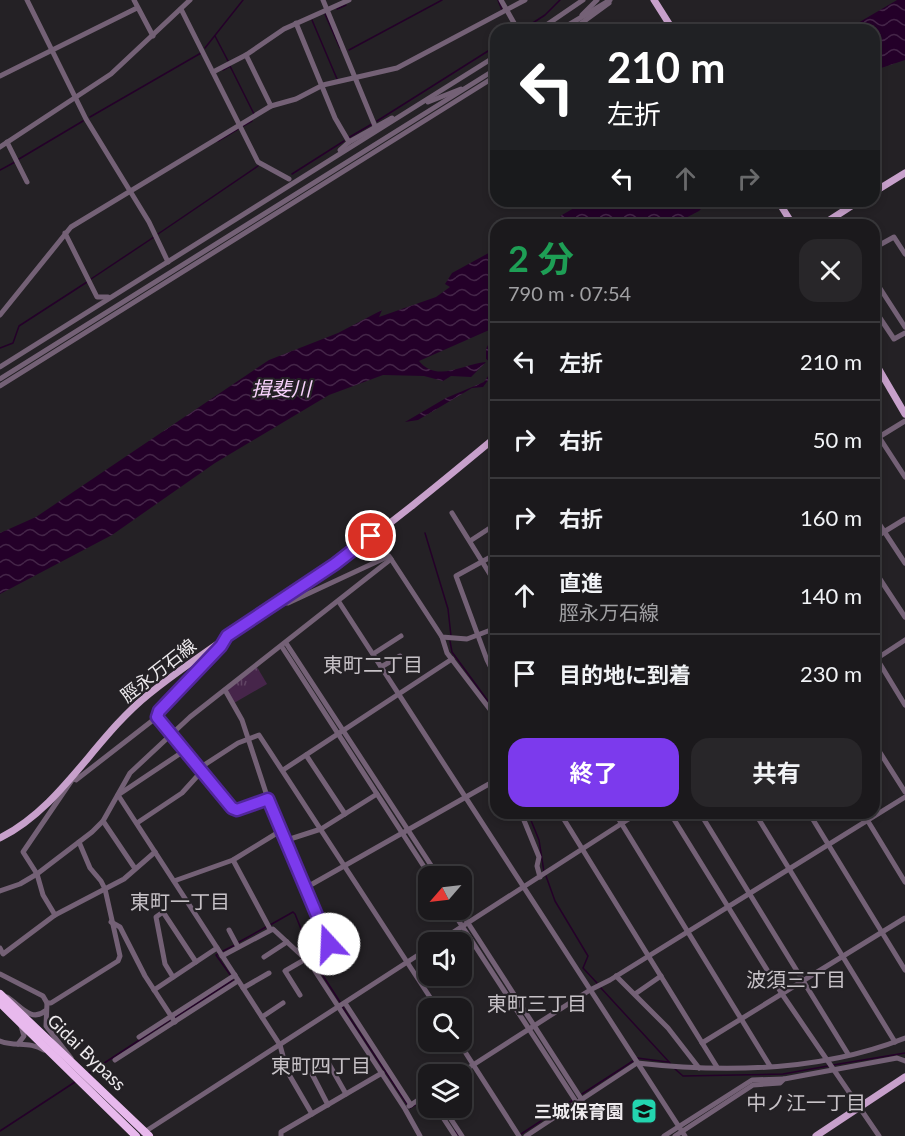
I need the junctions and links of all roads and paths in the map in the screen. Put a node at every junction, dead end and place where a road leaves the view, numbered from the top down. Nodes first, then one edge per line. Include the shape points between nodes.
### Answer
1 (27, 0) edge
2 (134, 0) edge
3 (190, 0) edge
4 (323, 0) edge
5 (349, 0) edge
6 (501, 0) edge
7 (525, 0) edge
8 (583, 0) edge
9 (597, 0) edge
10 (611, 0) edge
11 (654, 0) edge
12 (137, 8) junction
13 (181, 9) junction
14 (327, 10) junction
15 (506, 10) junction
16 (581, 17) junction
17 (296, 23) junction
18 (514, 24) edge
19 (548, 24) edge
20 (570, 24) edge
21 (580, 24) edge
22 (669, 24) edge
23 (153, 36) junction
24 (51, 50) junction
25 (246, 56) junction
26 (490, 60) edge
27 (213, 72) junction
28 (490, 73) edge
29 (0, 76) edge
30 (357, 77) junction
31 (490, 80) edge
32 (323, 85) junction
33 (468, 87) junction
34 (74, 98) junction
35 (271, 106) junction
36 (410, 110) junction
37 (239, 126) junction
38 (375, 126) junction
39 (0, 135) edge
40 (349, 142) junction
41 (4, 144) edge
42 (333, 158) junction
43 (312, 171) junction
44 (905, 173) edge
45 (289, 179) junction
46 (27, 182) dead end
47 (880, 188) edge
48 (130, 191) junction
49 (272, 195) junction
50 (850, 207) edge
51 (831, 219) edge
52 (65, 233) junction
53 (880, 245) edge
54 (905, 254) edge
55 (168, 262) junction
56 (880, 288) edge
57 (109, 298) junction
58 (0, 315) edge
59 (880, 318) edge
60 (905, 327) edge
61 (905, 333) edge
62 (0, 366) edge
63 (880, 371) edge
64 (0, 379) edge
65 (0, 386) edge
66 (905, 414) edge
67 (905, 421) edge
68 (880, 435) edge
69 (490, 442) edge
70 (880, 443) edge
71 (905, 477) edge
72 (452, 513) dead end
73 (905, 519) edge
74 (880, 524) edge
75 (490, 528) edge
76 (885, 531) junction
77 (880, 534) edge
78 (470, 541) junction
79 (490, 558) edge
80 (391, 560) junction
81 (484, 562) junction
82 (905, 563) edge
83 (490, 573) edge
84 (880, 579) edge
85 (280, 600) junction
86 (339, 602) junction
87 (905, 617) edge
88 (490, 630) edge
89 (477, 635) junction
90 (227, 636) junction
91 (400, 636) dead end
92 (442, 638) junction
93 (905, 640) edge
94 (284, 645) junction
95 (373, 654) junction
96 (880, 654) edge
97 (400, 656) dead end
98 (452, 659) junction
99 (490, 665) edge
100 (880, 665) edge
101 (381, 667) junction
102 (225, 690) junction
103 (399, 694) junction
104 (905, 705) edge
105 (490, 709) edge
106 (157, 717) junction
107 (340, 732) junction
108 (171, 735) junction
109 (249, 740) junction
110 (184, 751) junction
111 (880, 752) edge
112 (306, 755) junction
113 (283, 770) junction
114 (200, 771) junction
115 (71, 779) junction
116 (490, 783) edge
117 (905, 792) edge
118 (377, 794) junction
119 (118, 795) junction
120 (465, 797) junction
121 (905, 797) edge
122 (268, 799) junction
123 (880, 812) edge
124 (345, 814) junction
125 (523, 819) edge
126 (564, 819) edge
127 (619, 819) edge
128 (629, 819) edge
129 (674, 819) edge
130 (704, 819) edge
131 (759, 819) edge
132 (813, 819) edge
133 (867, 820) joint
134 (103, 821) junction
135 (136, 823) junction
136 (622, 824) junction
137 (321, 829) junction
138 (282, 830) junction
139 (405, 832) junction
140 (0, 838) edge
141 (286, 840) junction
142 (79, 843) junction
143 (828, 844) junction
144 (583, 849) junction
145 (155, 852) junction
146 (233, 860) junction
147 (344, 866) junction
148 (424, 866) edge
149 (430, 866) edge
150 (134, 867) junction
151 (789, 869) junction
152 (37, 874) junction
153 (540, 877) junction
154 (174, 881) junction
155 (905, 882) edge
156 (307, 887) junction
157 (523, 887) junction
158 (105, 889) junction
159 (0, 891) edge
160 (750, 893) junction
161 (728, 906) junction
162 (55, 915) junction
163 (905, 918) edge
164 (461, 920) edge
165 (463, 920) edge
166 (111, 922) junction
167 (465, 925) junction
168 (270, 929) junction
169 (229, 930) dead end
170 (688, 931) junction
171 (454, 932) edge
172 (882, 932) junction
173 (287, 942) junction
174 (238, 947) junction
175 (0, 948) edge
176 (217, 948) junction
177 (418, 955) edge
178 (222, 956) junction
179 (649, 956) junction
180 (843, 956) junction
181 (264, 957) dead end
182 (304, 960) junction
183 (196, 962) junction
184 (407, 962) junction
185 (314, 967) junction
186 (905, 970) edge
187 (269, 973) dead end
188 (0, 974) edge
189 (616, 976) junction
190 (662, 976) junction
191 (173, 977) junction
192 (237, 978) junction
193 (804, 980) junction
194 (243, 988) junction
195 (154, 990) junction
196 (590, 990) junction
197 (635, 994) junction
198 (782, 994) junction
199 (300, 995) dead end
200 (0, 997) edge
201 (430, 998) edge
202 (47, 1003) junction
203 (283, 1003) dead end
204 (345, 1003) junction
205 (0, 1007) edge
206 (339, 1007) junction
207 (45, 1011) junction
208 (262, 1017) junction
209 (742, 1018) junction
210 (173, 1019) junction
211 (531, 1027) junction
212 (139, 1037) dead end
213 (904, 1039) edge
214 (0, 1041) edge
215 (895, 1042) junction
216 (702, 1043) junction
217 (16, 1045) junction
218 (280, 1045) junction
219 (466, 1052) edge
220 (848, 1054) junction
221 (115, 1060) dead end
222 (826, 1060) junction
223 (905, 1061) edge
224 (73, 1062) junction
225 (637, 1063) junction
226 (474, 1064) junction
227 (770, 1066) junction
228 (717, 1067) junction
229 (699, 1068) junction
230 (835, 1070) junction
231 (382, 1073) junction
232 (75, 1074) junction
233 (905, 1077) edge
234 (346, 1094) junction
235 (418, 1101) edge
236 (579, 1101) junction
237 (328, 1105) junction
238 (411, 1105) junction
239 (860, 1106) junction
240 (405, 1109) junction
241 (312, 1114) junction
242 (443, 1118) edge
243 (450, 1118) edge
244 (682, 1131) edge
245 (142, 1135) edge
246 (281, 1136) edge
247 (420, 1136) edge
248 (455, 1136) edge
249 (462, 1136) edge
250 (519, 1136) edge
251 (526, 1136) edge
252 (664, 1136) edge
253 (675, 1136) edge
254 (816, 1136) edge
255 (879, 1136) edge

1 - 24 street
2 - 12 street
3 - 13 street
4 - 14 street
5 - 14 street
6 - 15 street
7 - 15 street
8 - 19 street
9 - 16 street
10 - 16 street
10 - 21 street
11 - 22 main road
12 - 23 street
12 - 24 street
13 - 23 street
13 - 27 street
14 - 17 street
14 - 30 street
15 - 18 street
15 - 30 street via 397,68
16 - 20 street
17 - 25 street
17 - 32 street
23 - 34 street via 111,74
24 - 29 street
24 - 34 street
25 - 27 street
25 - 35 street
26 - 36 street
27 - 37 street
28 - 33 street
30 - 32 street
30 - 38 street
31 - 65 street
32 - 35 street
32 - 40 street
33 - 36 street
33 - 64 street
34 - 41 street
34 - 48 street
35 - 37 street
36 - 38 street
36 - 42 street
37 - 45 street via 258,162
37 - 48 street
38 - 40 street
39 - 41 street
40 - 42 street
41 - 46 street
42 - 43 street
43 - 45 street
43 - 49 street
44 - 47 main road
45 - 49 street
48 - 52 street
48 - 55 street
49 - 55 street
50 - 51 main road
52 - 57 street via 97,297
52 - 58 street
53 - 54 street via 894,237
55 - 57 street
56 - 60 street
57 - 62 street
59 - 61 street via 894,339
63 - 66 main road
67 - 68 street
69 - 85 main road, 脛永万石線 via 335,564
70 - 71 street
72 - 78 street
73 - 76 street
74 - 76 street
75 - 78 street
76 - 77 street
76 - 82 street
78 - 81 street
79 - 81 street
80 - 85 street via 385,556 288,603
80 - 86 street
80 - 92 street
81 - 83 street
81 - 89 street via 456,576
84 - 87 street
85 - 90 main road, 脛永万石線
86 - 94 street
86 - 95 street
88 - 89 street
89 - 92 street via 467,639
89 - 99 street
90 - 106 street
90 - 115 main road, 脛永万石線 via 133,708 104,736
91 - 95 street
92 - 98 street
93 - 96 street
94 - 102 street
94 - 107 street
95 - 101 street
97 - 101 street
98 - 103 street
98 - 105 street
100 - 104 street
101 - 103 street
102 - 108 street
102 - 109 street
103 - 107 street
103 - 120 street
106 - 108 street
106 - 115 street via 93,768
107 - 112 street
107 - 118 street
107 - 139 street
108 - 110 street
108 - 119 street via 137,766
109 - 113 street via 259,735
109 - 114 street via 238,743
109 - 122 street
110 - 114 street
110 - 119 street
111 - 117 street
112 - 113 street
112 - 124 street
113 - 137 street
114 - 122 street via 232,808 237,810
114 - 135 street via 182,793
115 - 140 main road, 脛永万石線 via 30,821
115 - 152 street via 23,852
116 - 120 street
118 - 124 street
118 - 139 street
119 - 134 street
119 - 135 street
120 - 139 street
120 - 157 street
121 - 123 street
122 - 138 street
124 - 137 street
125 - 153 street via 539,857
126 - 144 street
127 - 136 street
128 - 136 street
129 - 161 street
130 - 160 street
131 - 151 street
132 - 143 street
133 - 143 street
133 - 155 street
134 - 142 street
134 - 150 street
135 - 145 street
136 - 144 street
136 - 170 street
137 - 141 street
137 - 147 street
138 - 141 street
138 - 146 street
139 - 147 street
139 - 148 street
139 - 149 street
141 - 156 street
142 - 152 street
142 - 158 street
143 - 151 street
143 - 172 street
144 - 153 street
144 - 179 street
145 - 150 street
145 - 154 street
146 - 154 street
146 - 168 street
147 - 156 street
147 - 184 street
150 - 158 street via 124,879
151 - 160 street
151 - 180 street
152 - 159 street
152 - 162 street via 43,896
153 - 157 street
154 - 176 street
156 - 185 street via 329,939
157 - 167 street
157 - 196 street
158 - 162 street
158 - 166 street
160 - 161 street
160 - 193 street
161 - 170 street
161 - 198 street
162 - 175 street via 3,954
163 - 172 street
164 - 167 street
165 - 167 street
166 - 195 street via 120,927
166 - 202 street via 118,961
167 - 171 street
167 - 211 street
168 - 173 street
168 - 174 street
169 - 174 street
170 - 179 street
170 - 209 street
172 - 180 street
172 - 186 street
173 - 181 street
173 - 182 street
174 - 178 street
176 - 178 street
176 - 183 street
177 - 184 street
178 - 192 street
179 - 189 street
179 - 190 street
180 - 193 street
180 - 215 street
182 - 185 street
182 - 199 street via 285,971
183 - 191 street
183 - 191 street via 163,912 156,917 165,964
184 - 201 street
184 - 204 street
185 - 206 street
187 - 194 street
188 - 202 street via 36,991
189 - 196 street
189 - 197 street
190 - 197 street
190 - 216 street
191 - 195 street
192 - 194 street
192 - 210 street
193 - 198 street
193 - 220 street
194 - 208 street
195 - 210 street
196 - 211 street
196 - 225 street
197 - 229 street
198 - 209 street
198 - 222 street
200 - 207 street via 15,1002 31,1015 39,1016
200 - 224 highway, Gidai Bypass
200 - 232 highway, Gidai Bypass
202 - 207 street
203 - 208 street
204 - 206 street
204 - 238 street
205 - 217 street via 23,1029 24,1036
206 - 218 street
206 - 231 street
207 - 224 street via 45,1026
208 - 218 street
209 - 216 street
209 - 227 street
210 - 212 street
210 - 221 street
211 - 226 street
211 - 236 street
213 - 215 street
214 - 217 street
215 - 220 street
216 - 228 street
217 - 232 street via 26,1043 43,1049
218 - 241 street via 287,1071
218 - 245 street
219 - 226 street
220 - 222 street
222 - 227 street
222 - 230 street
223 - 230 street via 897,1058
224 - 245 highway, Gidai Bypass
225 - 229 street
225 - 236 street
225 - 244 street
226 - 250 street
227 - 228 street
228 - 229 street
230 - 239 street
230 - 244 street via 753,1085
231 - 234 street
231 - 240 street
232 - 245 highway, Gidai Bypass
233 - 239 main road
234 - 237 street
234 - 237 street via 329,1064 312,1074
235 - 238 street
236 - 251 street
237 - 241 street
238 - 240 street
239 - 254 main road
239 - 255 street
240 - 247 street
241 - 246 street via 281,1132
242 - 248 street
243 - 249 street
244 - 252 street
244 - 253 street

